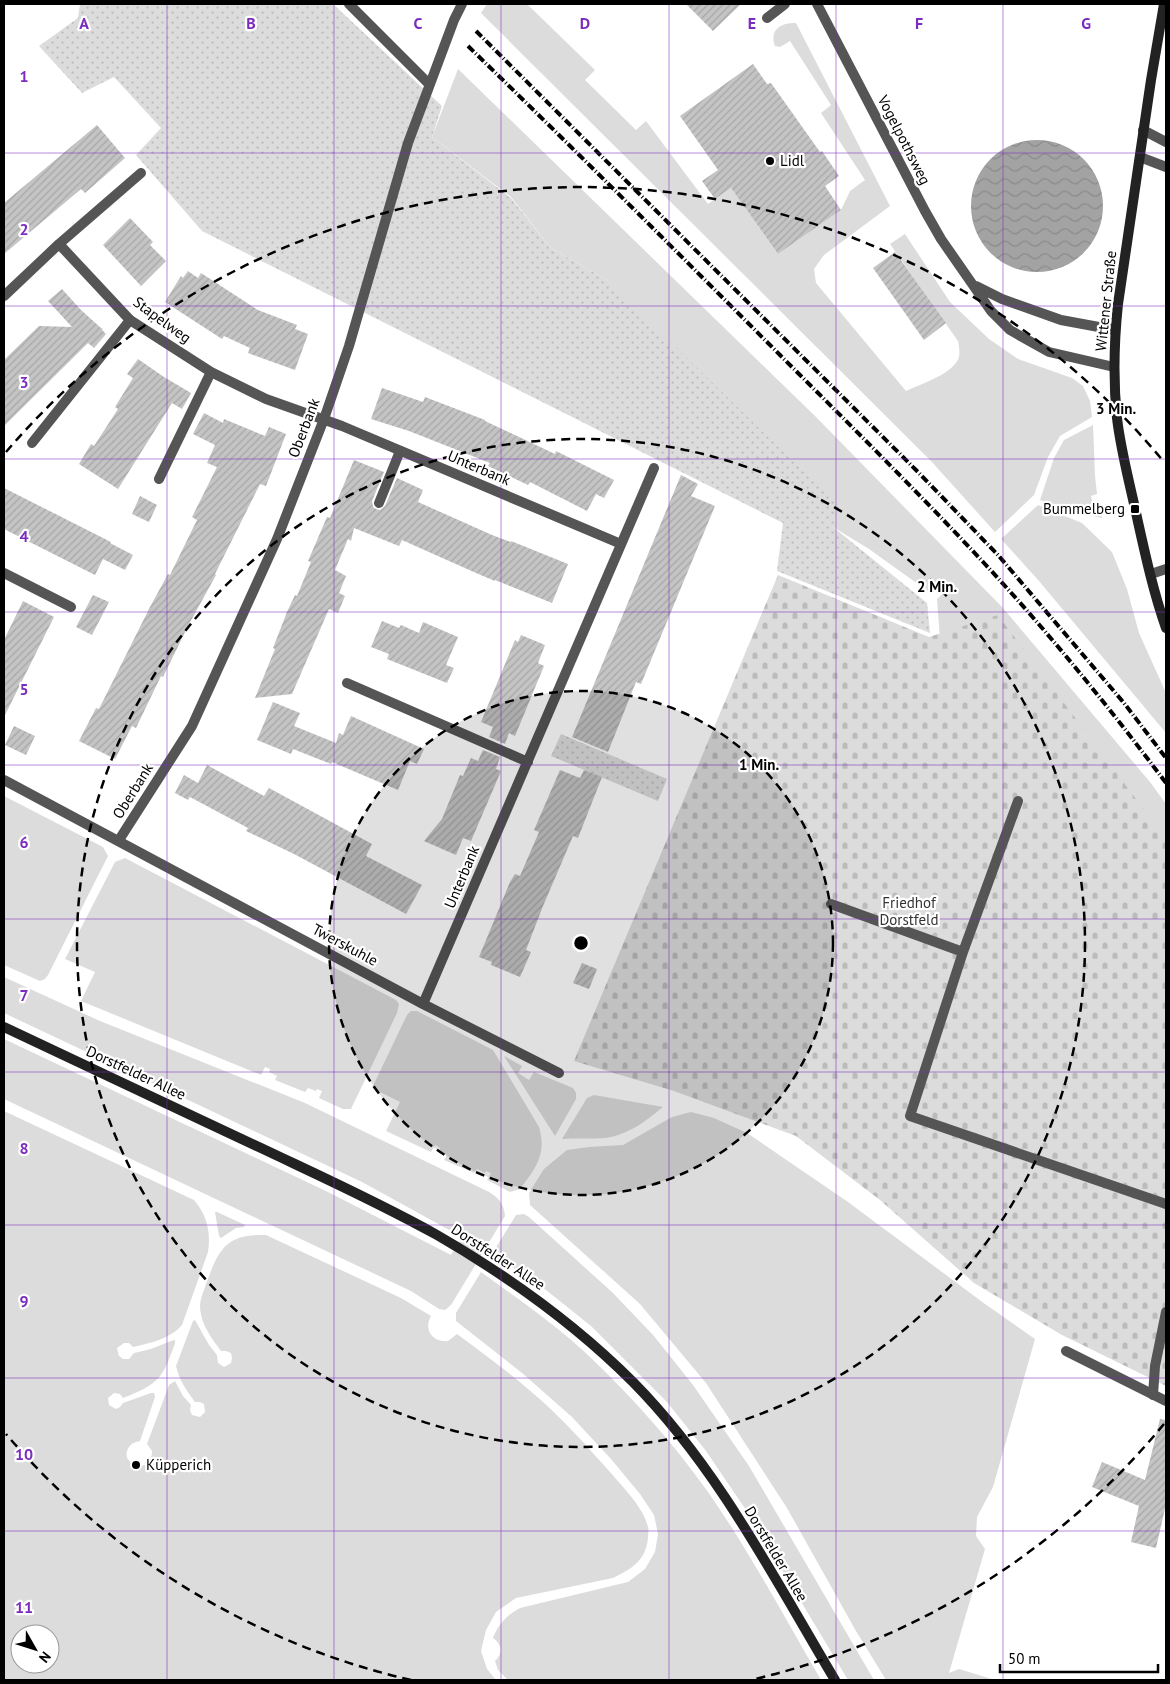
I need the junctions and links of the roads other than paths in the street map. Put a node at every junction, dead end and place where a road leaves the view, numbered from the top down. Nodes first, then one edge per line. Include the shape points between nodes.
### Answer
1 (349, 4) edge
2 (462, 4) edge
3 (786, 4) edge
4 (817, 4) edge
5 (1165, 4) edge
6 (767, 18) dead end
7 (429, 84) junction
8 (1143, 130) junction
9 (1166, 142) edge
10 (1140, 157) junction
11 (1166, 167) edge
12 (141, 173) dead end
13 (59, 244) junction
14 (974, 285) junction
15 (4, 296) edge
16 (130, 320) junction
17 (1115, 330) junction
18 (1114, 367) junction
19 (211, 372) junction
20 (324, 419) junction
21 (32, 444) dead end
22 (400, 451) junction
23 (654, 468) dead end
24 (159, 479) dead end
25 (379, 503) dead end
26 (621, 544) junction
27 (1166, 569) edge
28 (4, 574) edge
29 (1151, 574) junction
30 (71, 607) dead end
31 (1166, 628) edge
32 (347, 683) dead end
33 (528, 762) junction
34 (4, 780) edge
35 (1018, 801) dead end
36 (119, 840) junction
37 (832, 904) dead end
38 (963, 952) junction
39 (423, 1004) junction
40 (4, 1027) edge
41 (559, 1072) dead end
42 (1166, 1204) edge
43 (1166, 1312) edge
44 (1066, 1351) dead end
45 (1153, 1395) junction
46 (1166, 1401) edge
47 (835, 1680) edge

1 - 7 street
2 - 7 street, Oberbank
3 - 6 street
4 - 14 street, Vogelpothsweg via 925,212
5 - 8 main road, Wittener Straße
7 - 20 street, Oberbank
8 - 9 street
8 - 10 main road, Wittener Straße
10 - 11 street
10 - 17 main road, Wittener Straße
12 - 13 street
13 - 15 street
13 - 16 street, Stapelweg
14 - 17 street, Vogelpothsweg via 1002,299 1061,320
14 - 18 street, Vogelpothsweg via 991,311 1010,330 1049,352
16 - 19 street, Stapelweg
16 - 21 street
17 - 18 main road, Wittener Straße
18 - 29 main road, Wittener Straße via 1117,419
19 - 20 street, Stapelweg via 266,399
19 - 24 street
20 - 22 street, Unterbank
20 - 36 street, Oberbank via 276,539 192,726
22 - 25 street
22 - 26 street, Unterbank
23 - 26 street, Unterbank
26 - 33 street, Unterbank
27 - 29 street
28 - 30 street
29 - 31 main road, Wittener Straße
32 - 33 street
33 - 39 street, Unterbank
34 - 36 street, Twerskuhle
35 - 38 street
36 - 39 street, Twerskuhle
37 - 38 street
38 - 42 street via 910,1116
39 - 41 street, Twerskuhle
40 - 47 main road, Dorstfelder Allee via 427,1230 501,1274 554,1312 589,1340 634,1384 710,1475
43 - 45 street via 1155,1366
44 - 45 street
45 - 46 street

